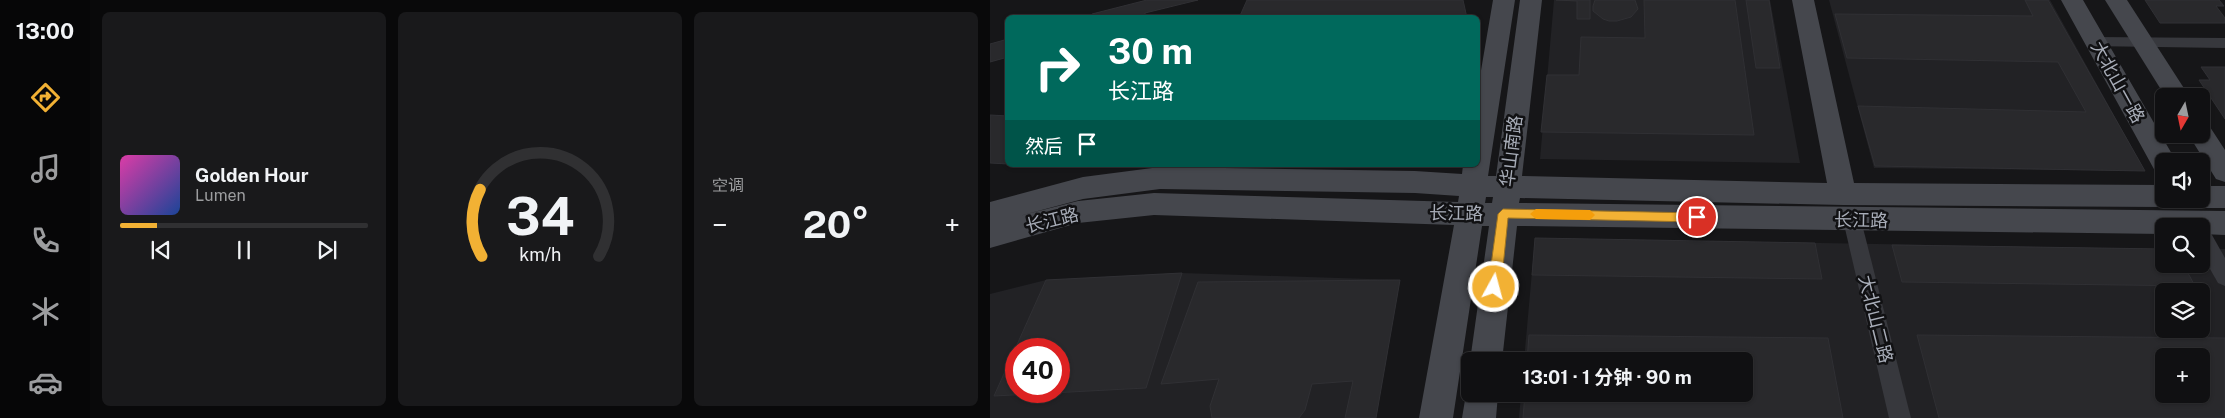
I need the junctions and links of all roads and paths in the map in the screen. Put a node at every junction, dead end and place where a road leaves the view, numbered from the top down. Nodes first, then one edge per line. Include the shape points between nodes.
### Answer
1 (1504, 0) edge
2 (1531, 0) edge
3 (1804, 0) edge
4 (2072, 0) edge
5 (2116, 0) edge
6 (2095, 42) junction
7 (2143, 42) junction
8 (2225, 43) edge
9 (2172, 88) edge
10 (2207, 143) edge
11 (1480, 146) edge
12 (2158, 153) edge
13 (1476, 170) edge
14 (2225, 172) edge
15 (1506, 186) junction
16 (1843, 194) junction
17 (2155, 196) edge
18 (2225, 197) edge
19 (990, 213) edge
20 (1470, 214) junction
21 (1503, 214) junction
22 (2201, 218) edge
23 (1852, 220) junction
24 (2155, 220) edge
25 (2210, 221) edge
26 (2225, 223) edge
27 (990, 236) edge
28 (2210, 244) edge
29 (2225, 277) edge
30 (1487, 352) edge
31 (1481, 402) edge
32 (1436, 418) edge
33 (1479, 418) edge
34 (1900, 418) edge

1 - 11 main road, 华山南路
2 - 15 main road, 华山南路
3 - 16 main road
4 - 6 main road, 大北山一路
5 - 7 main road
6 - 7 street
6 - 12 main road, 大北山一路
7 - 8 street
7 - 9 main road
10 - 14 main road
13 - 15 main road, 长江路
13 - 19 main road, 长江路 via 1405,182 1160,178 1083,188
13 - 20 main road, 华山南路
15 - 16 main road, 长江路
15 - 21 main road, 华山南路
16 - 17 main road, 长江路
18 - 22 main road, 长江路
20 - 21 main road, 长江路
20 - 27 main road, 长江路 via 1154,204 1078,212
20 - 32 main road, 华山南路
21 - 23 main road, 长江路
21 - 30 main road, 华山南路
23 - 24 main road, 长江路
23 - 34 street, 大北山二路
25 - 26 main road, 长江路
28 - 29 street
31 - 33 main road

